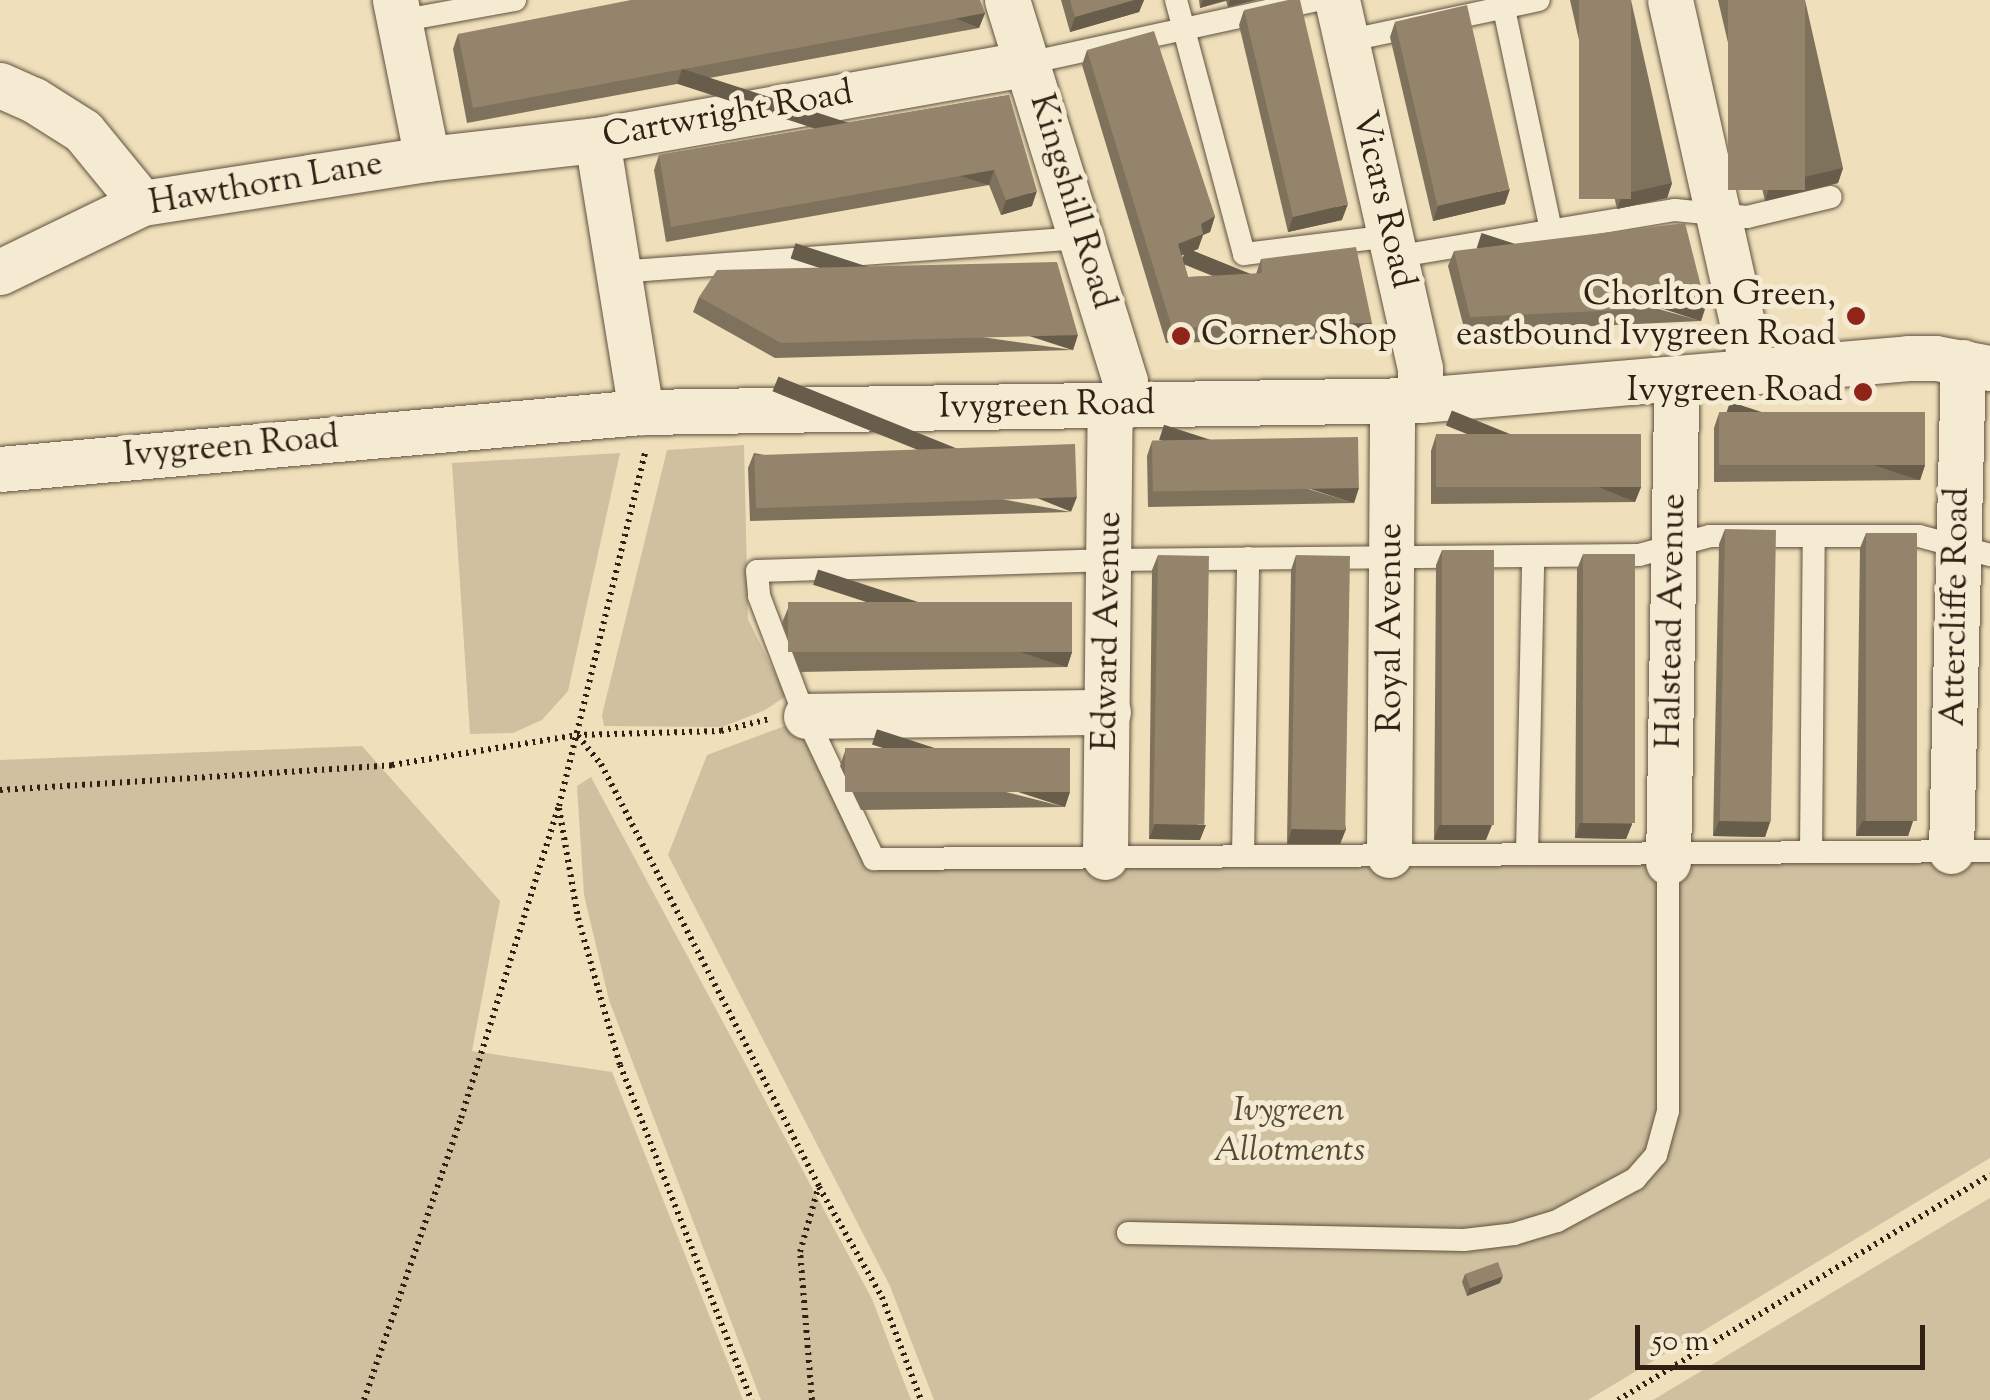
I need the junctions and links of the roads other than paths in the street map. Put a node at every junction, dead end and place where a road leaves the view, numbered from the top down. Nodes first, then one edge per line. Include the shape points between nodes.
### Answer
1 (515, 0) edge
2 (1008, 0) edge
3 (1176, 0) edge
4 (1316, 0) edge
5 (1539, 0) edge
6 (1670, 0) edge
7 (1504, 8) junction
8 (397, 11) edge
9 (1341, 20) edge
10 (1185, 31) junction
11 (1028, 63) junction
12 (0, 85) edge
13 (596, 140) junction
14 (427, 159) junction
15 (1830, 197) dead end
16 (142, 203) junction
17 (1720, 214) junction
18 (1551, 230) junction
19 (1083, 238) junction
20 (1392, 246) junction
21 (0, 272) edge
22 (618, 272) junction
23 (1976, 366) edge
24 (1753, 371) junction
25 (1676, 380) junction
26 (1406, 400) junction
27 (1118, 406) junction
28 (641, 412) junction
29 (0, 469) edge
30 (1814, 536) junction
31 (1674, 546) junction
32 (1974, 551) edge
33 (1394, 556) junction
34 (1533, 556) junction
35 (1248, 558) junction
36 (1111, 560) junction
37 (1108, 712) junction
38 (795, 714) junction
39 (1970, 851) edge
40 (1811, 852) junction
41 (1527, 854) junction
42 (1390, 855) junction
43 (1243, 856) junction
44 (1105, 857) junction
45 (1668, 857) junction
46 (1128, 1233) dead end

1 - 8 lane
2 - 11 street, Kingshill Road
3 - 10 lane
4 - 10 lane
5 - 7 lane
6 - 17 street
7 - 9 lane
7 - 18 lane
8 - 14 street
9 - 20 street, Vicars Road
10 - 11 lane
10 - 20 lane via 1244,254
11 - 13 street, Cartwright Road
11 - 19 street, Kingshill Road
12 - 16 street via 82,131
13 - 14 street, Cartwright Road
13 - 22 street
14 - 16 street, Hawthorn Lane
15 - 17 lane via 1747,216
16 - 21 street, Hawthorn Lane
17 - 18 lane via 1674,210
17 - 24 street
18 - 20 lane
19 - 22 lane
19 - 27 street, Kingshill Road via 1124,381
20 - 26 street, Vicars Road via 1420,368
22 - 28 street
23 - 24 street, Ivygreen Road via 1908,358
23 - 32 street, Attercliffe Road
24 - 25 street, Ivygreen Road
25 - 26 street, Ivygreen Road
25 - 31 street, Halstead Avenue
26 - 27 street, Ivygreen Road
26 - 33 street, Royal Avenue
27 - 28 street, Ivygreen Road
27 - 36 street, Edward Avenue
28 - 29 street, Ivygreen Road
30 - 31 lane via 1710,536
30 - 32 lane via 1919,536
30 - 40 lane
31 - 34 lane via 1639,555
31 - 45 street, Halstead Avenue
32 - 39 street, Attercliffe Road
33 - 34 lane
33 - 35 lane
33 - 42 street, Royal Avenue
34 - 41 lane
35 - 36 lane
35 - 43 lane
36 - 37 street, Edward Avenue
36 - 38 lane via 757,571
37 - 38 street
37 - 44 street, Edward Avenue
38 - 44 lane via 874,858
39 - 40 lane
40 - 45 lane
41 - 42 lane
41 - 45 lane
42 - 43 lane
43 - 44 lane
45 - 46 lane via 1668,1111 1656,1155 1635,1179 1556,1221 1464,1240

